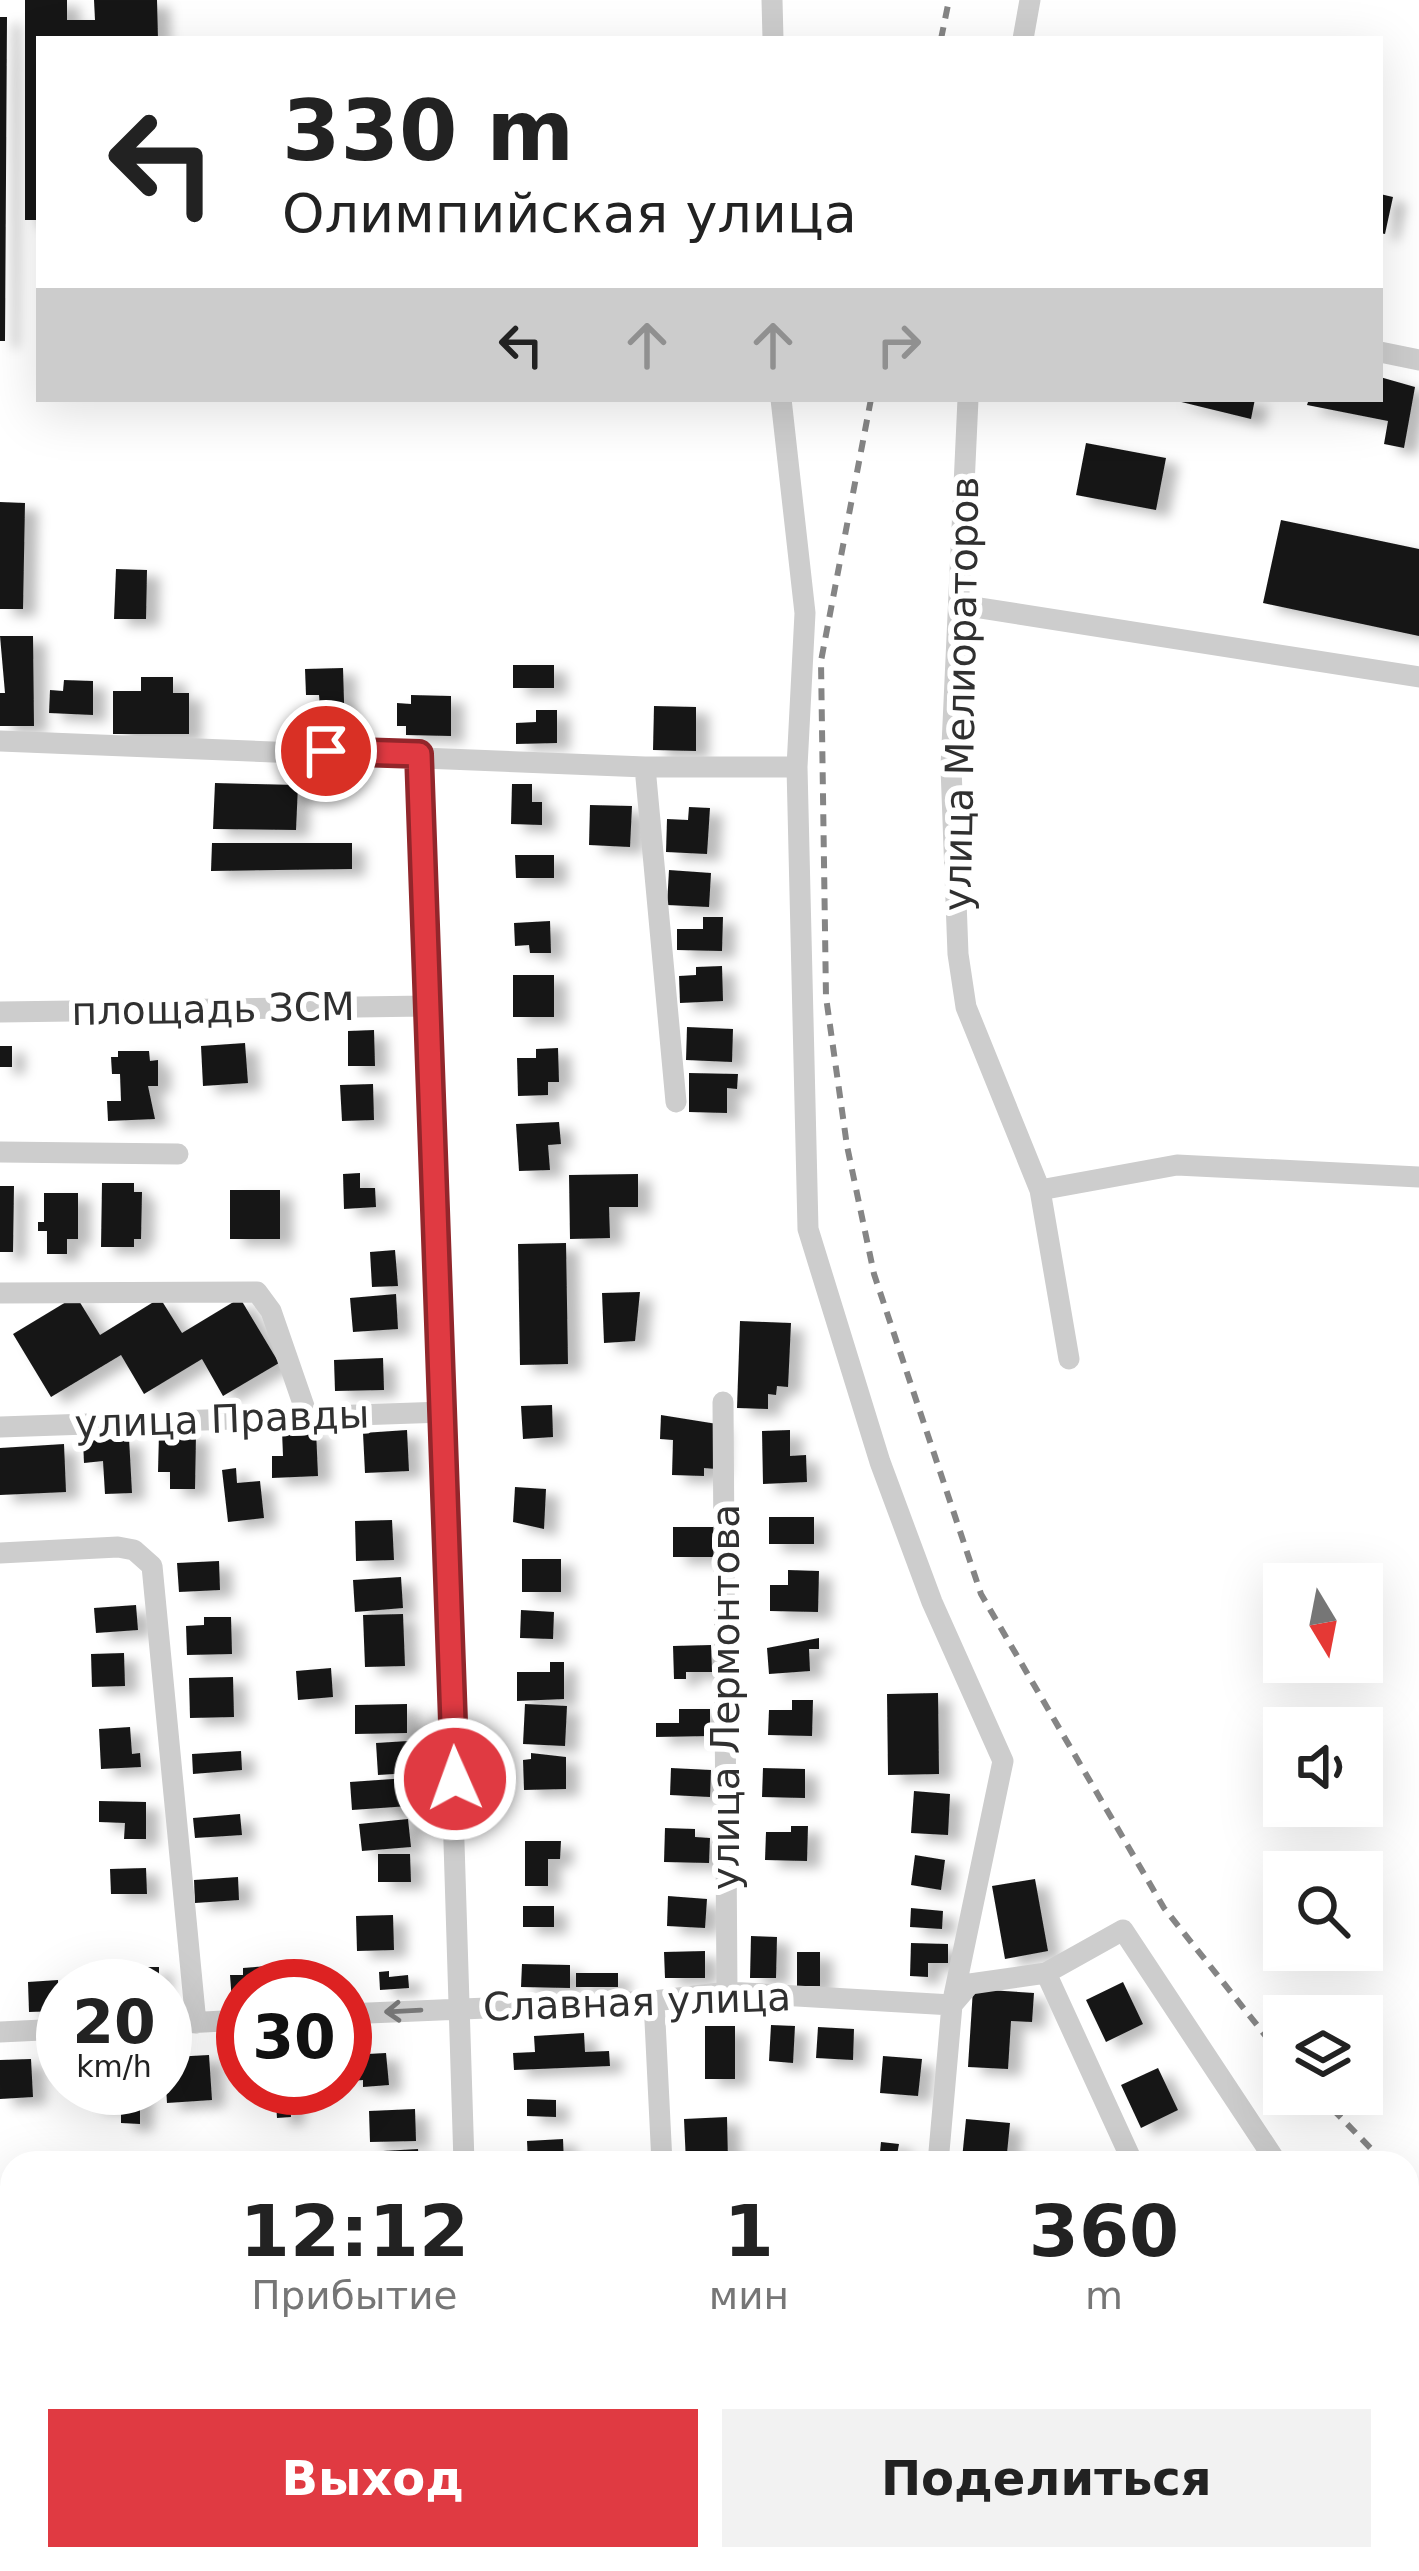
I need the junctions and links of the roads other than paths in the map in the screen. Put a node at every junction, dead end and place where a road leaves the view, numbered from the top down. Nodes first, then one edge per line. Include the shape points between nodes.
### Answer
1 (772, 0) edge
2 (1030, 0) edge
3 (773, 36) edge
4 (1024, 36) edge
5 (1383, 353) edge
6 (1419, 360) edge
7 (781, 402) edge
8 (968, 402) edge
9 (961, 605) junction
10 (1419, 677) edge
11 (0, 741) edge
12 (419, 754) junction
13 (645, 767) junction
14 (797, 767) junction
15 (426, 1006) junction
16 (0, 1012) edge
17 (676, 1102) dead end
18 (0, 1152) edge
19 (178, 1154) dead end
20 (1419, 1177) edge
21 (1040, 1190) junction
22 (0, 1293) edge
23 (1069, 1359) dead end
24 (723, 1402) dead end
25 (444, 1412) junction
26 (307, 1415) junction
27 (0, 1427) edge
28 (0, 1553) edge
29 (1046, 1973) junction
30 (727, 1992) junction
31 (654, 2001) junction
32 (952, 2005) junction
33 (462, 2008) junction
34 (372, 2013) edge
35 (216, 2022) edge
36 (192, 2023) edge
37 (196, 2023) junction
38 (36, 2030) edge
39 (0, 2032) edge
40 (464, 2151) edge
41 (661, 2151) edge
42 (939, 2151) edge
43 (1128, 2151) edge
44 (1269, 2151) edge

1 - 3 street
2 - 4 street
5 - 6 street
7 - 14 street via 805,613
8 - 9 street, улица Мелиораторов
9 - 10 street
9 - 21 street, улица Мелиораторов via 951,767 958,954 966,1007
11 - 12 street
12 - 13 street
12 - 15 street
13 - 14 street
13 - 17 street
14 - 32 street via 808,1229 880,1462 1003,1762
15 - 16 street, площадь ЗСМ
15 - 25 street
18 - 19 street
20 - 21 street via 1178,1165
21 - 23 street, улица Мелиораторов
22 - 26 street via 257,1292
24 - 30 street, улица Лермонтова
25 - 26 street, улица Правды
25 - 33 street
26 - 27 street, улица Правды
28 - 37 street via 134,1550 152,1566
29 - 32 street via 970,1984
29 - 43 street
29 - 44 street via 1123,1930
30 - 31 street, Славная улица
30 - 32 street, Славная улица
31 - 33 street, Славная улица
31 - 41 street
32 - 42 street
33 -> 34 street, Славная улица
33 - 40 street
35 - 37 street
36 - 37 street
38 - 39 street

